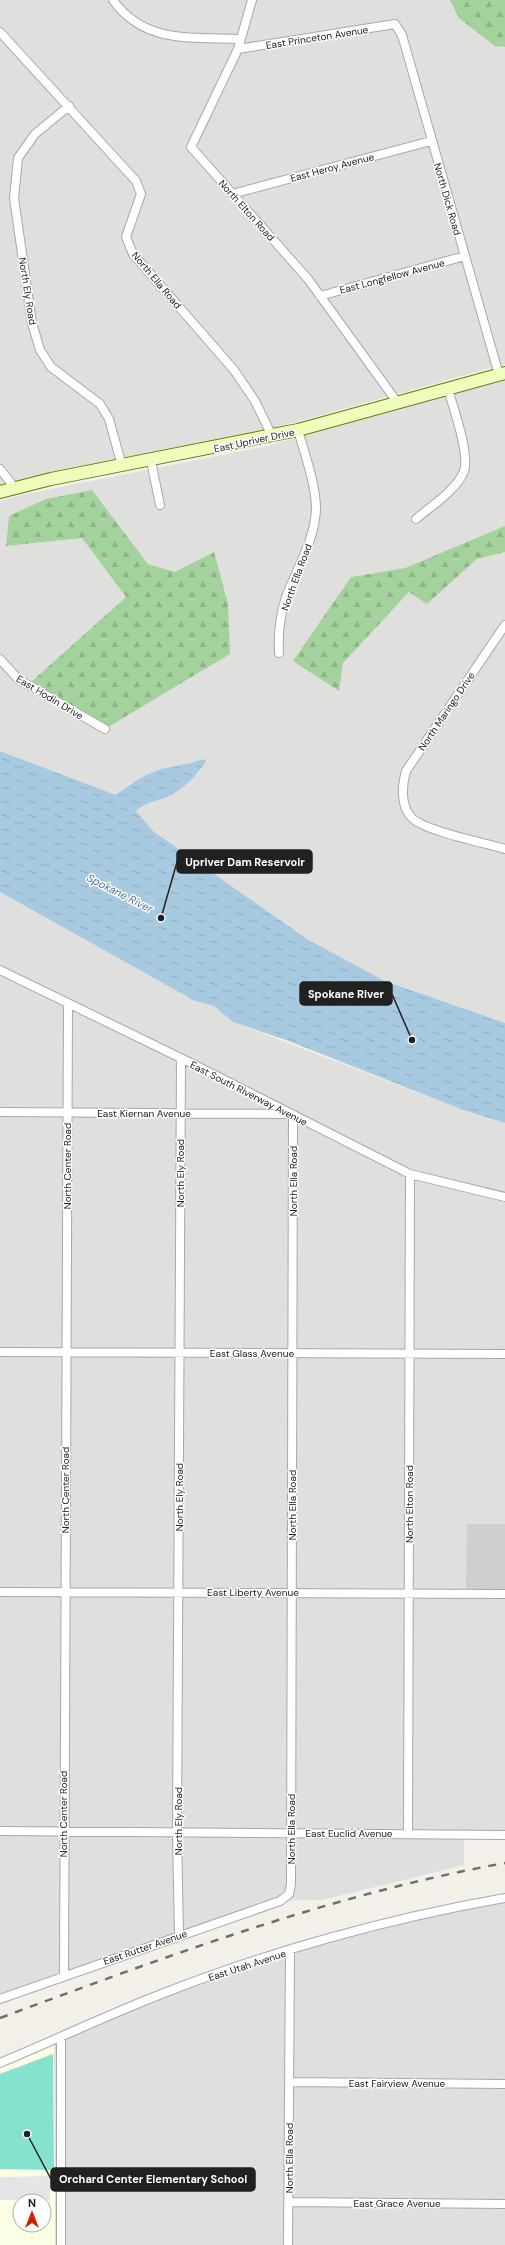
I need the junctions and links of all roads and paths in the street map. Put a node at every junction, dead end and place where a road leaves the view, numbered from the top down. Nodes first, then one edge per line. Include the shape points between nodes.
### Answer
1 (113, 0) edge
2 (252, 0) edge
3 (396, 24) joint
4 (0, 32) edge
5 (240, 40) junction
6 (238, 49) junction
7 (69, 106) junction
8 (431, 141) junction
9 (232, 194) junction
10 (465, 256) junction
11 (320, 296) junction
12 (502, 374) edge
13 (448, 389) junction
14 (397, 402) junction
15 (298, 430) junction
16 (272, 436) junction
17 (151, 460) junction
18 (122, 466) junction
19 (0, 469) edge
20 (14, 487) junction
21 (0, 492) edge
22 (160, 505) dead end
23 (416, 519) dead end
24 (505, 625) edge
25 (279, 654) dead end
26 (0, 659) edge
27 (105, 729) dead end
28 (505, 849) edge
29 (0, 970) edge
30 (68, 1004) junction
31 (181, 1059) junction
32 (0, 1112) edge
33 (67, 1112) junction
34 (180, 1113) junction
35 (291, 1115) junction
36 (410, 1174) junction
37 (505, 1198) edge
38 (0, 1352) edge
39 (66, 1352) junction
40 (179, 1352) junction
41 (293, 1353) junction
42 (409, 1353) junction
43 (505, 1354) edge
44 (0, 1592) edge
45 (64, 1592) junction
46 (178, 1592) junction
47 (292, 1592) junction
48 (409, 1594) junction
49 (505, 1594) edge
50 (0, 1831) edge
51 (63, 1832) junction
52 (177, 1832) junction
53 (290, 1833) junction
54 (408, 1834) junction
55 (505, 1835) edge
56 (289, 1894) joint
57 (505, 1898) edge
58 (179, 1935) junction
59 (290, 1951) junction
60 (64, 1976) junction
61 (0, 1999) edge
62 (62, 2037) junction
63 (0, 2063) edge
64 (289, 2082) junction
65 (505, 2084) edge
66 (289, 2202) junction
67 (505, 2204) edge
68 (61, 2245) edge
69 (288, 2245) edge

1 - 5 street via 123,14 141,27 163,35
2 - 5 street, North Elton Road
3 - 6 street, East Princeton Avenue
3 - 8 street, North Dick Road via 402,35
4 - 7 street, North Ella Road
5 - 6 street, North Elton Road
6 - 9 street, North Elton Road via 191,147
7 - 16 street, North Ella Road via 136,181 141,194 126,237 133,254 234,370 255,401
7 - 18 street, North Ely Road via 35,134 18,158 14,198 30,308 40,350 51,366 84,390 103,409 109,419
8 - 9 street, East Heroy Avenue
8 - 10 street, North Dick Road
9 - 11 street, North Elton Road via 294,262
10 - 11 street, East Longfellow Avenue
10 - 12 street, North Dick Road
11 - 14 street, North Elton Road
12 - 13 main road, East Upriver Drive
13 - 14 main road, East Upriver Drive
13 - 23 street via 464,448 464,470 454,486
14 - 15 main road, East Upriver Drive
15 - 16 main road, East Upriver Drive
15 - 25 street, North Ella Road via 313,485 316,508 313,529 286,598 278,632
16 - 17 main road, East Upriver Drive
17 - 18 main road, East Upriver Drive
17 - 22 street
18 - 20 main road, East Upriver Drive
19 - 20 street
20 - 21 main road, East Upriver Drive
24 - 28 street, North Maringo Drive via 406,771 402,786 404,802 412,818 429,827
26 - 27 street, East Hodin Drive via 18,679
29 - 30 street, East South Riverway Avenue
30 - 31 street, East South Riverway Avenue
30 - 33 street, North Center Road
31 - 34 street, North Ely Road
31 - 35 street, East South Riverway Avenue
32 - 33 street, East Kiernan Avenue
33 - 34 street, East Kiernan Avenue
33 - 39 street, North Center Road
34 - 35 street, East Kiernan Avenue
34 - 40 street, North Ely Road
35 - 36 street, East South Riverway Avenue
35 - 41 street, North Ella Road
36 - 37 street, East South Riverway Avenue
36 - 42 street, North Elton Road
38 - 39 street, East Glass Avenue
39 - 40 street, East Glass Avenue
39 - 45 street, North Center Road
40 - 41 street, East Glass Avenue
40 - 46 street, North Ely Road
41 - 42 street, East Glass Avenue
41 - 47 street, North Ella Road
42 - 43 street, East Glass Avenue
42 - 48 street, North Elton Road
44 - 45 street, East Liberty Avenue
45 - 46 street, East Liberty Avenue
45 - 51 street, North Center Road
46 - 47 street, East Liberty Avenue
46 - 52 street, North Ely Road
47 - 48 street, East Liberty Avenue
47 - 53 street, North Ella Road
48 - 49 street, East Liberty Avenue
48 - 54 street, North Elton Road
50 - 51 street, East Euclid Avenue
51 - 52 street, East Euclid Avenue
51 - 60 street, North Center Road
52 - 53 street, East Euclid Avenue
52 - 58 street, North Ely Road
53 - 54 street, East Euclid Avenue
53 - 56 street, North Ella Road
54 - 55 street, East Euclid Avenue
56 - 58 street, East Rutter Avenue via 280,1901
57 - 59 street, East Utah Avenue via 405,1918
58 - 60 street, East Rutter Avenue
59 - 62 street, East Utah Avenue via 236,1967 159,1995
59 - 64 street, North Ella Road
60 - 61 street, East Rutter Avenue
62 - 63 street, East Utah Avenue
62 - 68 street
64 - 65 street, East Fairview Avenue
64 - 66 street, North Ella Road
66 - 67 street, East Grace Avenue
66 - 69 street, North Ella Road

